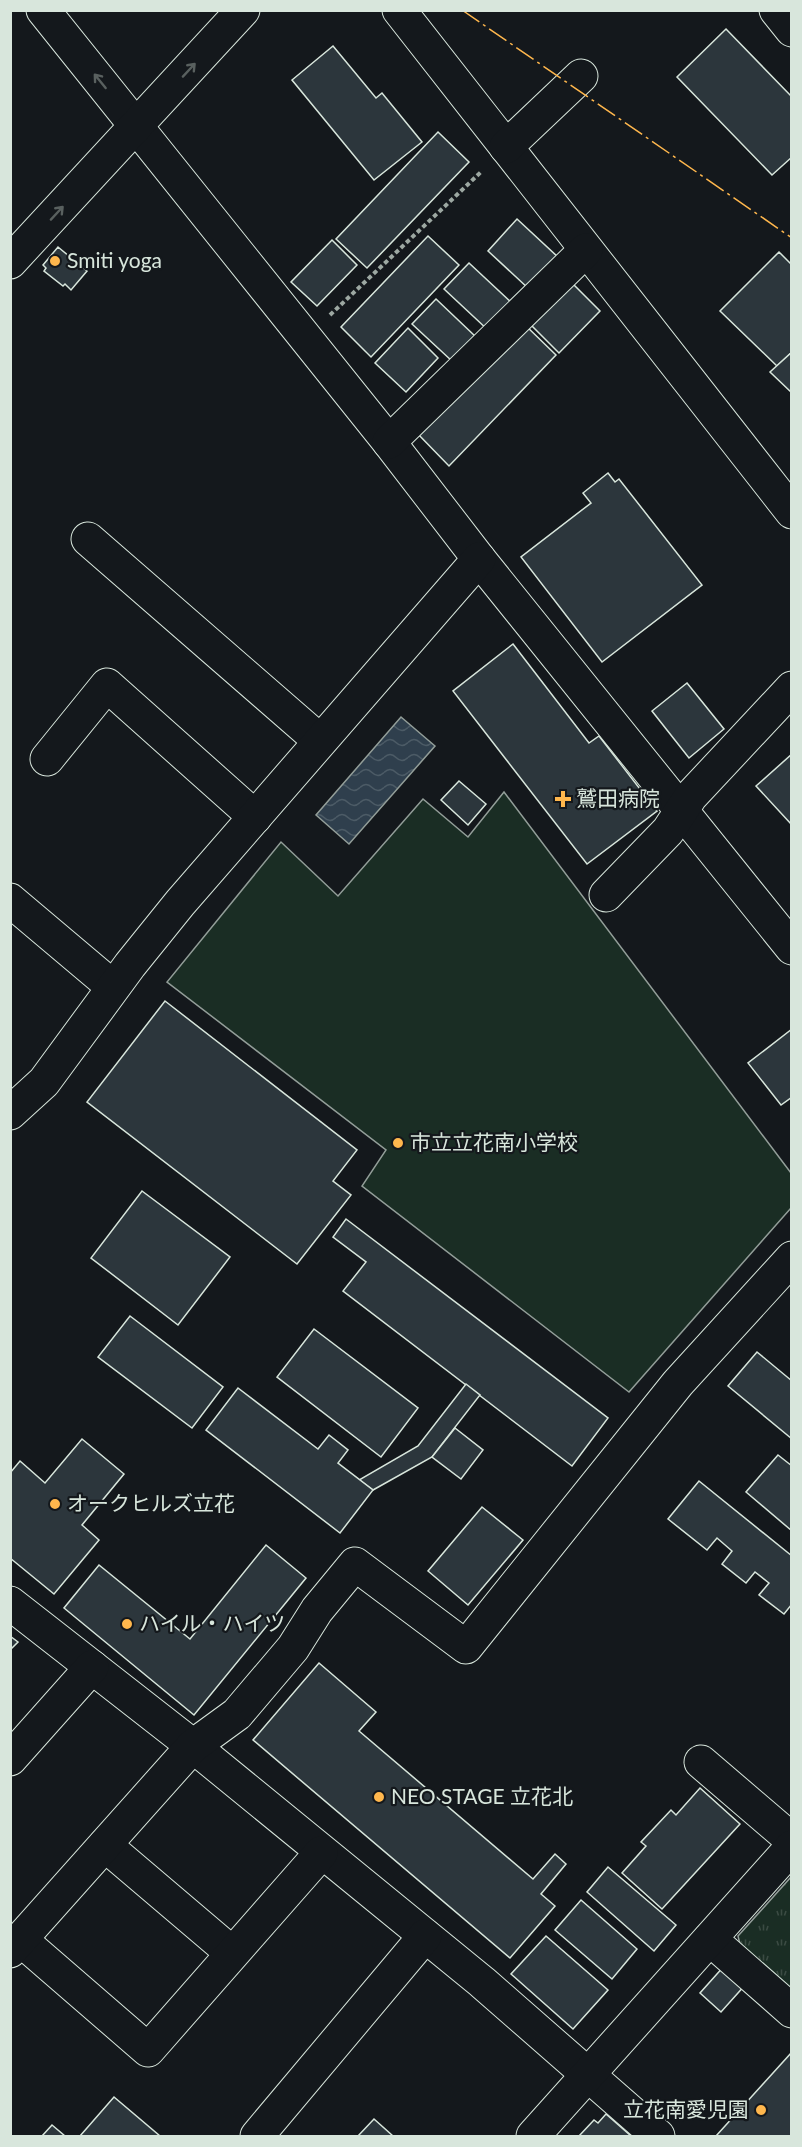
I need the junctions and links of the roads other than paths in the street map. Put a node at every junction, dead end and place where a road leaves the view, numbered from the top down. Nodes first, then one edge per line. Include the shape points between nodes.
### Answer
1 (43, 10) edge
2 (243, 10) edge
3 (399, 10) edge
4 (776, 10) edge
5 (792, 30) edge
6 (580, 76) dead end
7 (137, 126) junction
8 (506, 147) junction
9 (586, 250) junction
10 (10, 262) edge
11 (389, 442) junction
12 (792, 512) edge
13 (88, 539) dead end
14 (479, 559) junction
15 (792, 687) edge
16 (319, 740) junction
17 (46, 759) dead end
18 (682, 810) junction
19 (255, 817) junction
20 (606, 895) dead end
21 (10, 900) edge
22 (792, 948) edge
23 (113, 987) junction
24 (10, 1113) edge
25 (792, 1257) edge
26 (10, 1603) edge
27 (92, 1667) junction
28 (193, 1746) junction
29 (13, 1753) edge
30 (701, 1762) dead end
31 (792, 1840) edge
32 (105, 1845) junction
33 (792, 1848) edge
34 (321, 1852) junction
35 (425, 1935) junction
36 (710, 1939) junction
37 (16, 1945) edge
38 (232, 1953) junction
39 (792, 2011) edge
40 (587, 2075) junction
41 (257, 2136) edge
42 (532, 2136) edge
43 (658, 2136) edge

7 -> 1 street
7 -> 2 street
3 - 8 street
4 - 5 street
6 - 8 street
10 -> 7 street
7 - 11 street
8 - 9 street
9 - 11 street
9 - 12 street
11 - 14 street
13 - 16 street
14 - 16 street
14 - 18 street
15 - 18 street
16 - 19 street
17 - 19 street via 107,686
18 - 20 street via 668,831
18 - 22 street
19 - 23 street
21 - 23 street
23 - 24 street via 44,1082
25 - 28 street via 678,1383 466,1647 355,1564 317,1610 293,1648 237,1714
26 - 27 street
27 - 28 street
27 - 29 street
28 - 32 street
28 - 34 street
30 - 31 street
32 - 37 street
32 - 38 street
33 - 36 street
34 - 35 street
34 - 38 street
35 - 40 street
35 - 41 street
36 - 39 street
36 - 40 street
37 - 38 street via 148,2050
40 - 42 street
40 - 43 street

